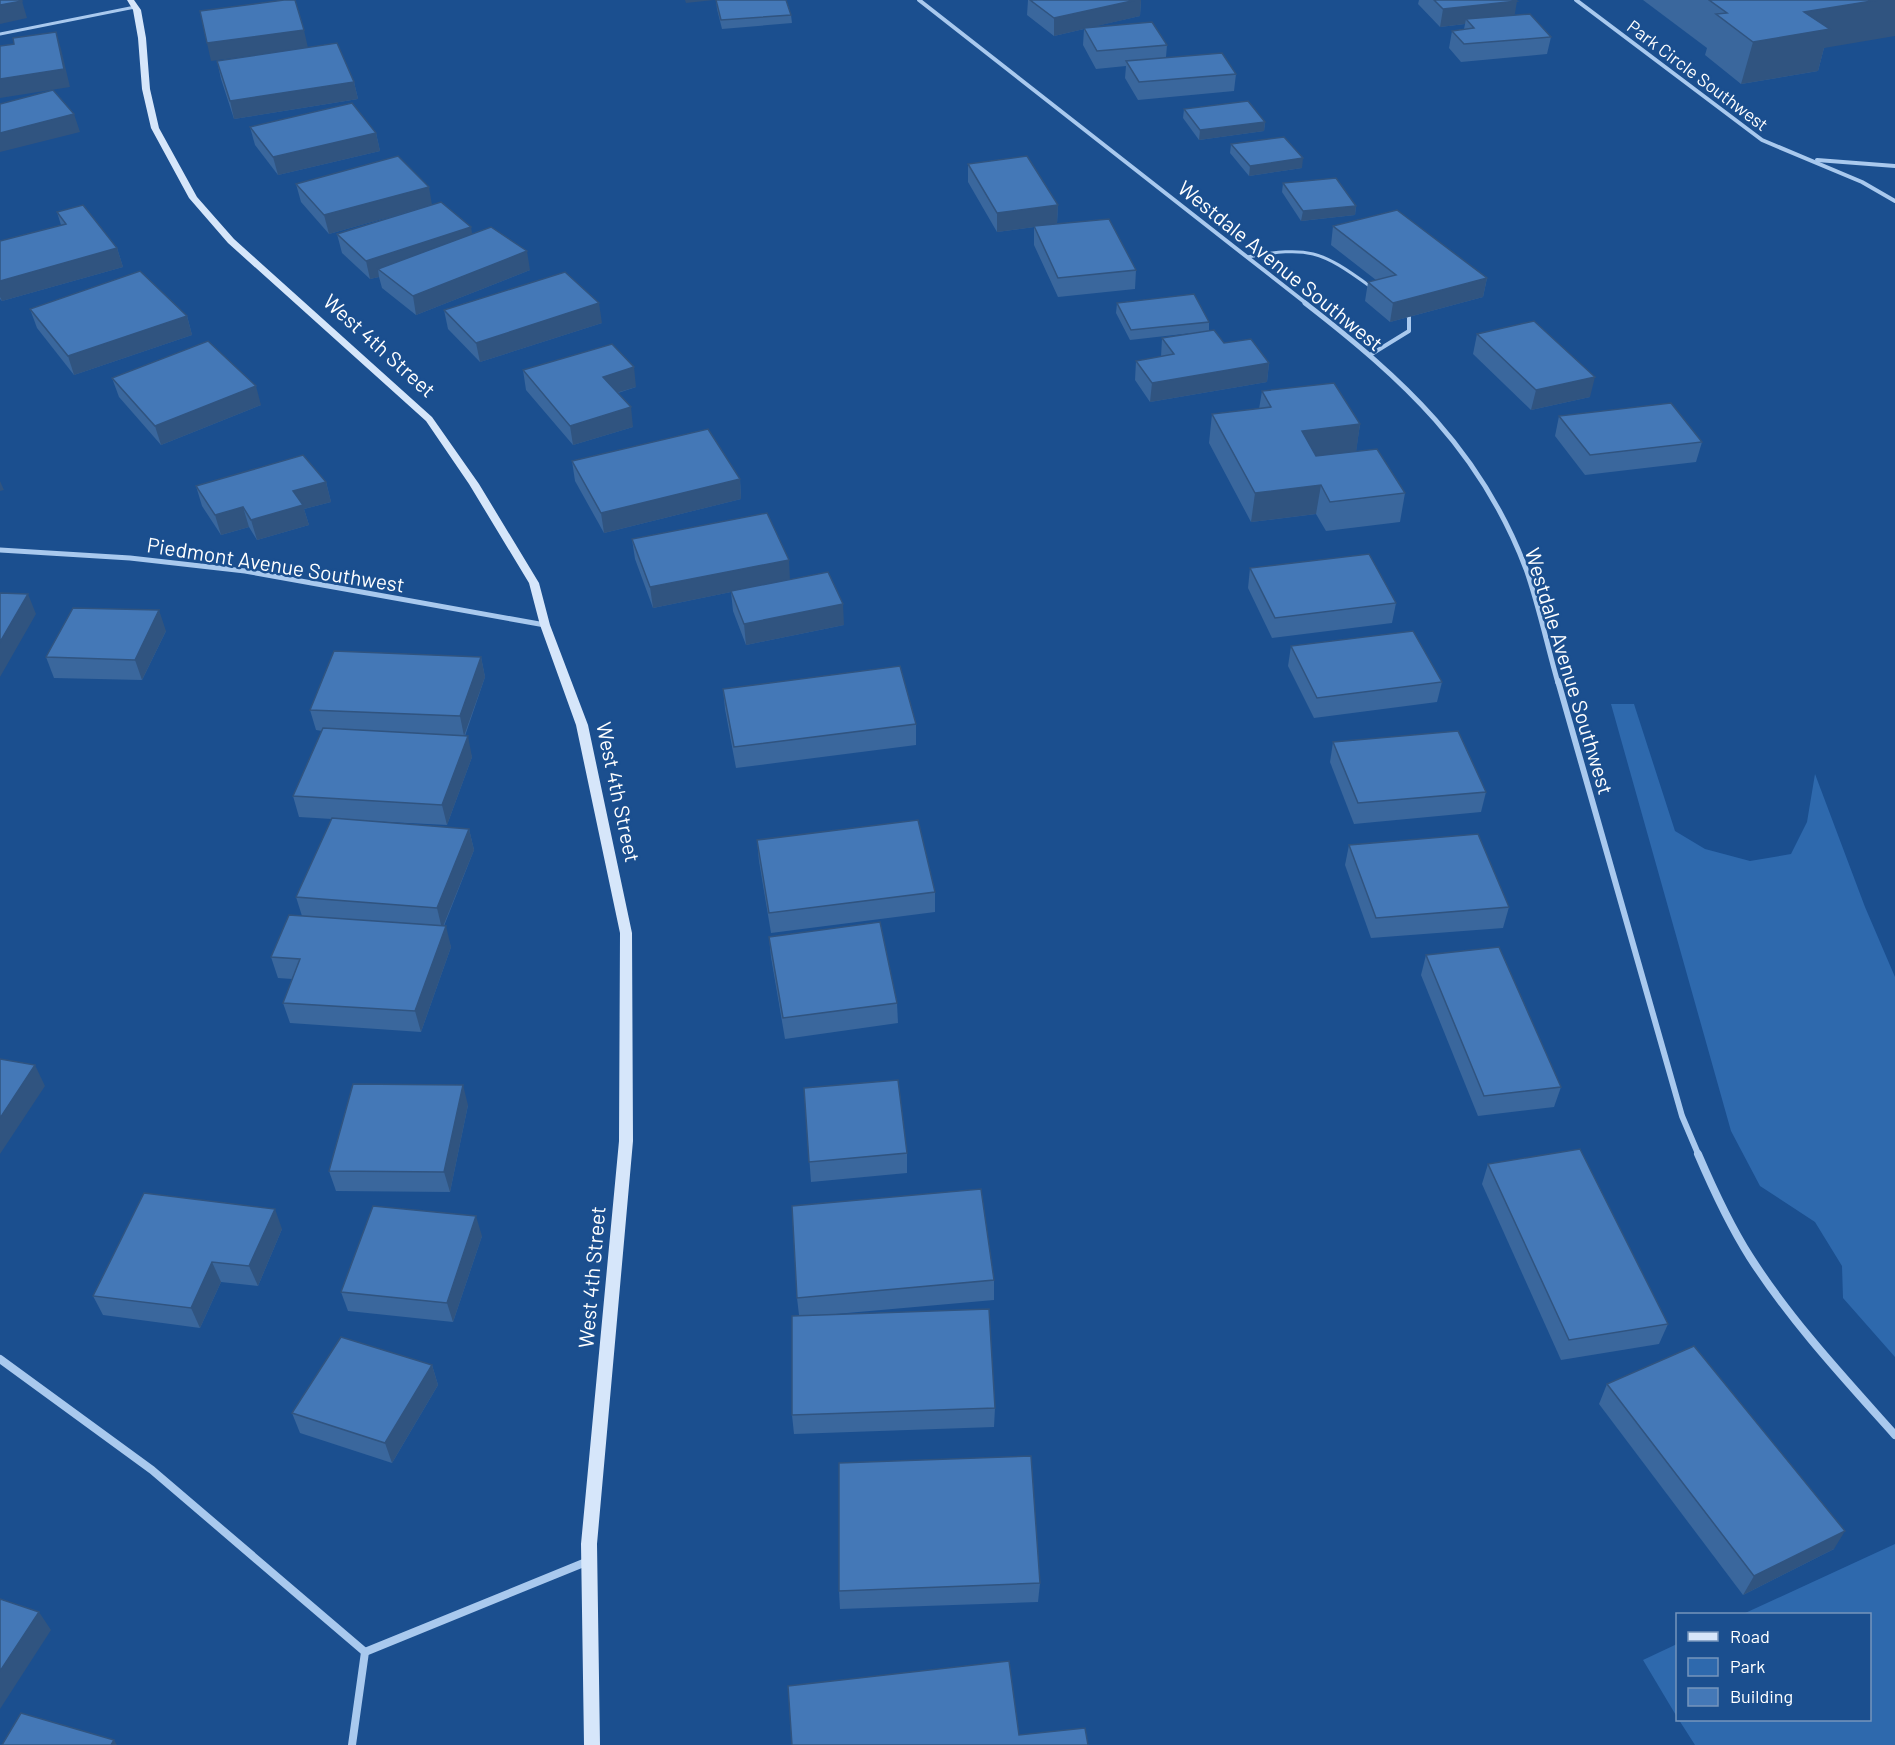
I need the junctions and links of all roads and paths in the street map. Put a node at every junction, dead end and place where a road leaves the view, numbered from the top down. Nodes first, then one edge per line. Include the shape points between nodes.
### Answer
1 (919, 0) edge
2 (1576, 0) edge
3 (133, 3) edge
4 (0, 34) edge
5 (1810, 160) junction
6 (1895, 166) edge
7 (1895, 201) edge
8 (1247, 257) junction
9 (1374, 290) edge
10 (1401, 310) edge
11 (1370, 356) junction
12 (0, 550) edge
13 (545, 625) junction
14 (0, 1359) edge
15 (1895, 1435) edge
16 (590, 1561) junction
17 (365, 1652) junction
18 (352, 1745) edge
19 (592, 1745) edge

1 - 8 street, Westdale Avenue Southwest
2 - 5 street, Park Circle Southwest via 1743,128
3 - 4 lane
3 - 13 street, West 4th Street via 155,128 193,198 231,241 429,419 534,583
5 - 6 street, Park Circle Southwest
5 - 7 street, Park Circle Southwest via 1876,188
8 - 9 lane via 1304,249 1327,255
8 - 11 street, Westdale Avenue Southwest
10 - 11 lane via 1409,317 1409,331
11 - 15 street, Westdale Avenue Southwest via 1410,392 1461,448 1499,507 1527,570 1682,1116 1712,1185 1750,1256 1814,1342
12 - 13 street, Piedmont Avenue Southwest via 130,558 244,571
13 - 16 street, West 4th Street via 582,725 626,933 626,1141
14 - 17 street via 152,1470
16 - 17 street
16 - 19 street, West 4th Street
17 - 18 street

